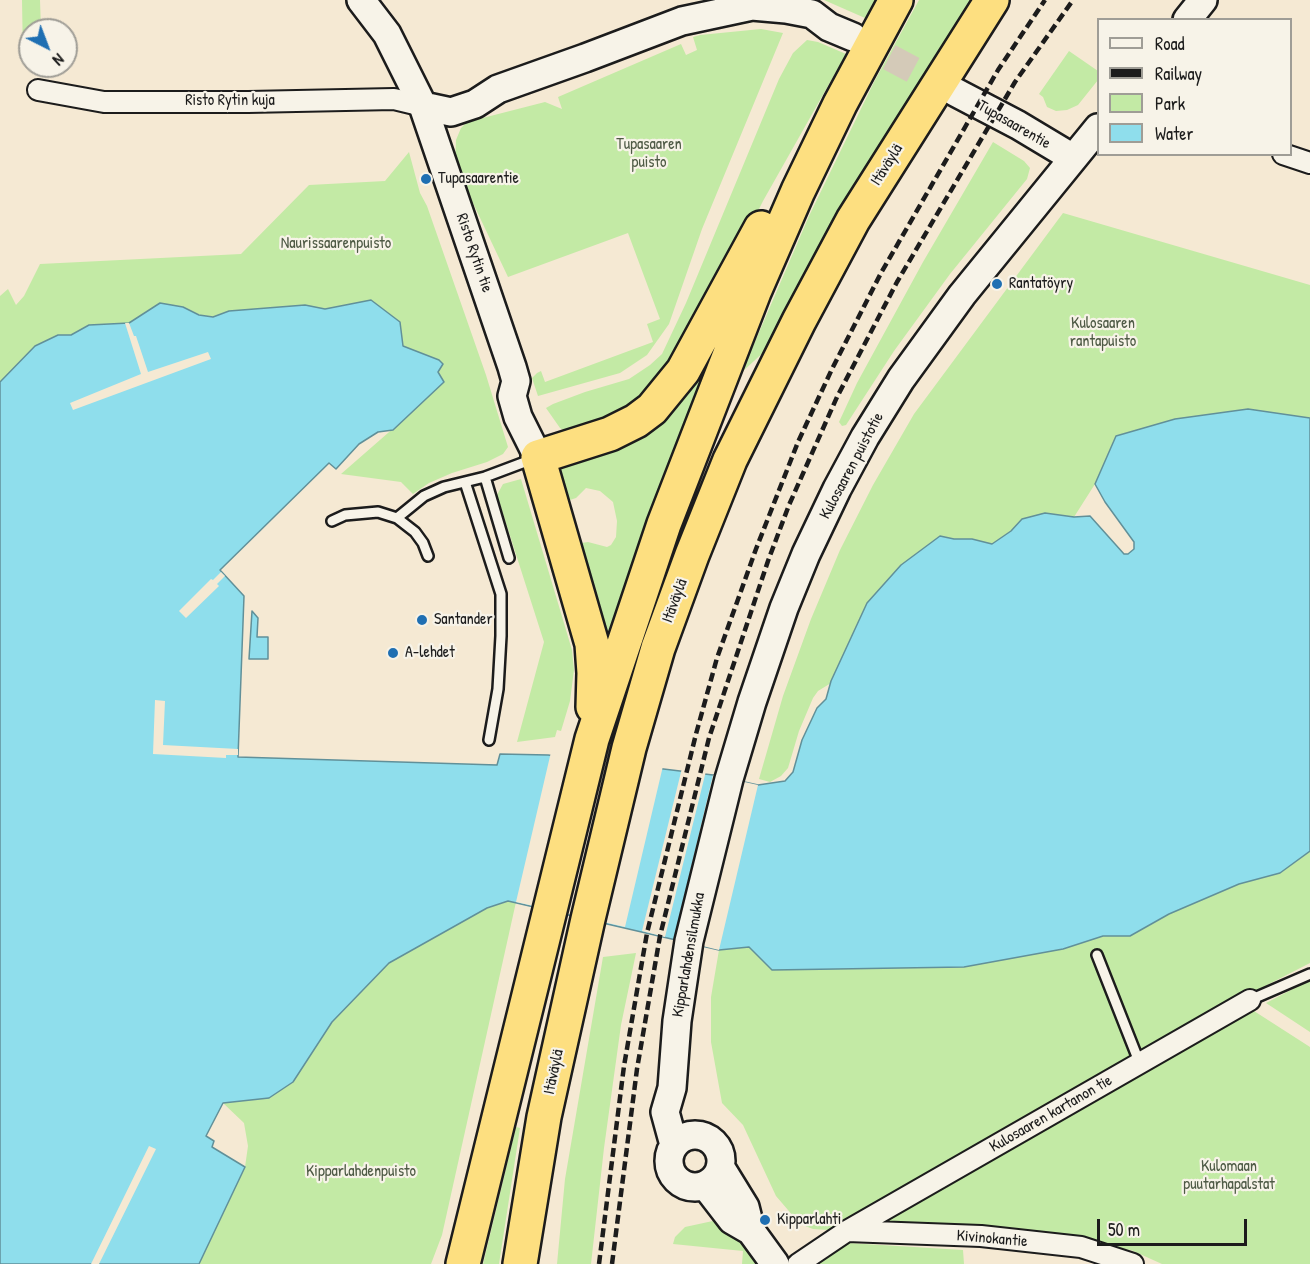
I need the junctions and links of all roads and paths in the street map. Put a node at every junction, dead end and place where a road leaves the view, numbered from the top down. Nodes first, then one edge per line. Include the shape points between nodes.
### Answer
1 (361, 0) edge
2 (896, 0) edge
3 (992, 0) edge
4 (1203, 0) edge
5 (715, 7) edge
6 (1189, 18) edge
7 (841, 32) tunnel mouth
8 (38, 90) dead end
9 (955, 92) tunnel mouth
10 (840, 104) junction
11 (423, 106) junction
12 (1097, 129) edge
13 (1289, 156) edge
14 (1073, 158) junction
15 (1310, 163) edge
16 (538, 457) junction
17 (485, 477) junction
18 (465, 482) junction
19 (397, 518) junction
20 (332, 521) dead end
21 (428, 556) dead end
22 (509, 558) dead end
23 (592, 739) junction
24 (489, 740) dead end
25 (708, 858) joint
26 (1097, 955) dead end
27 (1310, 974) edge
28 (1250, 1000) joint
29 (1140, 1064) junction
30 (544, 1117) junction
31 (685, 1140) junction
32 (713, 1177) junction
33 (472, 1228) junction
34 (848, 1231) junction
35 (456, 1264) edge
36 (463, 1264) edge
37 (520, 1264) edge
38 (540, 1264) edge
39 (775, 1264) edge
40 (798, 1264) edge
41 (1133, 1264) edge

1 - 11 main road, Risto Rytin tie via 387,34
2 - 10 highway
3 - 30 highway, Itäväylä via 853,220 730,460 658,648 629,748
4 - 6 main road
5 - 7 main road via 749,20
5 - 11 main road via 498,89 475,104 451,112
8 - 11 street, Risto Rytin kuja via 104,102 394,99
9 - 14 main road, Tupasaarentie
10 - 16 highway via 811,136 674,384 636,421 590,442
10 - 23 highway via 754,292 664,524
11 - 16 main road, Risto Rytin tie via 516,381 512,396 515,407
12 - 14 main road, Kulosaaren puistotie
13 - 15 street
14 - 25 main road, Kulosaaren puistotie via 962,295 902,379 837,489 784,608 752,702
16 - 17 lane
16 - 23 highway via 592,644
17 - 18 lane
17 - 22 lane
18 - 19 lane via 424,496
18 - 24 lane via 501,594 498,688
19 - 20 lane via 378,512 345,515
19 - 21 lane via 415,532
23 - 33 highway
25 - 31 main road, Kipparlahdensilmukka via 689,941 677,1021 672,1088
26 - 29 lane
27 - 28 lane, Kulosaaren kartanon tie
28 - 29 street, Kulosaaren kartanon tie
29 - 34 street, Kulosaaren kartanon tie
30 - 37 highway, Itäväylä
30 - 38 highway
31 - 32 main road via 708,1138 717,1145 722,1156
31 - 32 main road via 669,1156 674,1177 694,1187
32 - 39 main road via 745,1207 751,1231
33 - 35 highway
33 - 36 highway
34 - 40 street, Kulosaaren kartanon tie
34 - 41 street, Kivinokantie via 981,1236 1081,1248

